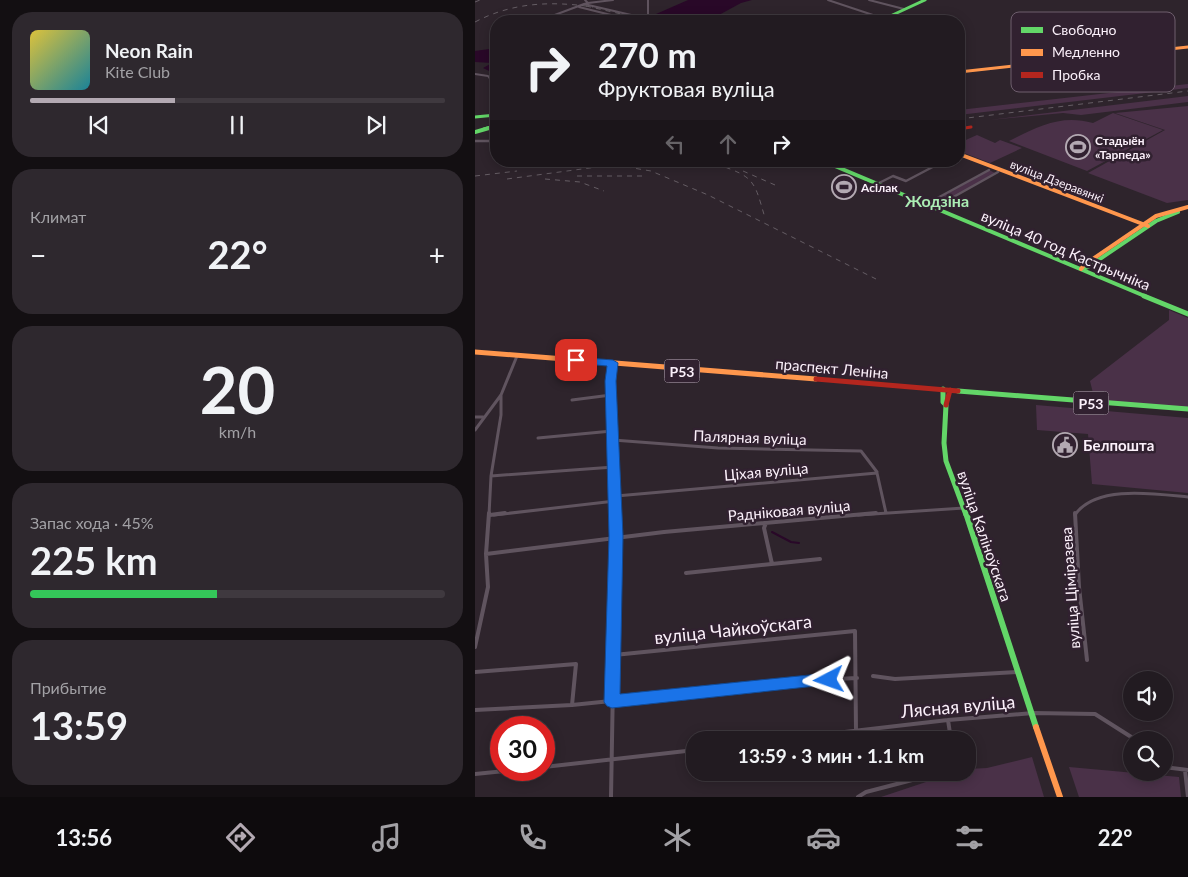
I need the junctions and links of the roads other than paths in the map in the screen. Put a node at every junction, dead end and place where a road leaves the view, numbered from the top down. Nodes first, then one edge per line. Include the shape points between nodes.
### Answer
1 (613, 0) edge
2 (648, 0) edge
3 (827, 0) edge
4 (869, 0) edge
5 (925, 0) edge
6 (588, 1) edge
7 (584, 4) junction
8 (578, 7) junction
9 (903, 9) junction
10 (555, 15) edge
11 (611, 15) edge
12 (631, 15) edge
13 (648, 15) edge
14 (872, 15) edge
15 (892, 15) edge
16 (1188, 47) edge
17 (1175, 48) edge
18 (1011, 66) edge
19 (965, 71) edge
20 (476, 74) edge
21 (490, 78) edge
22 (475, 115) edge
23 (490, 116) edge
24 (971, 127) dead end
25 (490, 128) edge
26 (965, 128) edge
27 (475, 132) edge
28 (475, 141) edge
29 (490, 142) edge
30 (965, 157) edge
31 (837, 167) edge
32 (932, 167) edge
33 (991, 168) junction
34 (999, 171) junction
35 (877, 184) junction
36 (932, 200) dead end
37 (941, 204) dead end
38 (1188, 208) edge
39 (1145, 226) junction
40 (1081, 269) junction
41 (1188, 314) edge
42 (475, 354) edge
43 (517, 357) junction
44 (613, 364) junction
45 (946, 391) junction
46 (501, 395) junction
47 (611, 395) junction
48 (572, 400) dead end
49 (1188, 410) edge
50 (475, 417) edge
51 (483, 417) junction
52 (475, 430) edge
53 (612, 431) junction
54 (538, 438) dead end
55 (613, 440) junction
56 (614, 467) junction
57 (877, 473) junction
58 (491, 476) junction
59 (616, 496) junction
60 (1188, 497) edge
61 (615, 501) junction
62 (964, 508) junction
63 (886, 513) junction
64 (490, 515) junction
65 (766, 523) junction
66 (616, 536) junction
67 (486, 554) junction
68 (820, 560) dead end
69 (772, 564) junction
70 (686, 573) dead end
71 (475, 647) edge
72 (615, 655) junction
73 (1087, 660) dead end
74 (475, 672) edge
75 (1017, 672) junction
76 (873, 676) dead end
77 (857, 678) junction
78 (612, 702) junction
79 (572, 705) junction
80 (475, 710) edge
81 (1033, 713) junction
82 (947, 720) junction
83 (856, 730) junction
84 (848, 731) edge
85 (949, 731) edge
86 (1123, 732) edge
87 (686, 751) edge
88 (611, 760) junction
89 (555, 766) edge
90 (1173, 768) edge
91 (1186, 770) edge
92 (490, 772) edge
93 (475, 774) edge
94 (908, 781) edge
95 (611, 797) edge
96 (858, 797) edge
97 (1061, 797) edge
98 (1188, 797) edge

1 - 6 street
2 - 13 street
3 - 14 street
4 - 9 street
5 - 9 main road
6 - 7 street
7 - 8 street
7 - 12 street
8 - 10 street
8 - 11 street
9 - 15 main road
16 - 17 main road
18 - 19 main road
20 - 21 street
22 - 23 main road
24 - 26 main road
25 - 27 main road
28 - 29 street
30 - 33 main road, вуліца Дзеравянкі
31 - 35 main road, вуліца 40 год Кастрычніка
32 - 35 street via 906,181 893,176
33 - 34 main road, вуліца Дзеравянкі
33 - 36 street
34 - 37 street
34 - 39 main road, вуліца Дзеравянкі
35 - 40 main road, вуліца 40 год Кастрычніка
38 - 39 main road
39 - 40 main road
40 - 41 main road, вуліца 40 год Кастрычніка
42 - 43 main road, праспект Леніна / Р53
43 - 44 main road, праспект Леніна / Р53
43 - 46 street
44 - 45 main road, праспект Леніна / Р53
44 - 47 street
45 - 49 main road, праспект Леніна / Р53
45 - 62 main road, вуліца Каліноўскага via 945,453
46 - 51 street
46 - 58 street
47 - 48 street
47 - 53 street
50 - 51 street
51 - 52 street
53 - 54 street
53 - 55 street
55 - 56 street
55 - 57 street, Палярная вуліца via 861,452
56 - 58 street
56 - 59 street
57 - 59 street, Ціхая вуліца
57 - 63 street
58 - 64 street
59 - 61 street
60 - 73 street, вуліца Ціміразева via 1118,492 1097,498 1075,513 1081,618
61 - 64 street
61 - 66 street
62 - 63 street, Радніковая вуліца
62 - 75 main road, вуліца Каліноўскага
63 - 65 street, Радніковая вуліца
64 - 67 street
65 - 66 street, Радніковая вуліца
65 - 69 street via 764,528
66 - 67 street, Радніковая вуліца
66 - 72 street
67 - 71 street via 488,587
68 - 69 street
69 - 70 street
72 - 77 street, вуліца Чайкоўскага via 855,631
72 - 78 street
74 - 79 street via 575,664
75 - 76 street via 895,679
75 - 81 main road, вуліца Каліноўскага
77 - 78 street
77 - 83 street
78 - 79 street
78 - 88 street
79 - 80 street
81 - 82 street, Лясная вуліца
81 - 86 street, Лясная вуліца via 1095,714
81 - 97 main road, вуліца Каліноўскага
82 - 83 street, Лясная вуліца
82 - 85 street
83 - 84 street, Лясная вуліца
87 - 88 street
88 - 89 street
88 - 95 street
90 - 91 street
91 - 98 street
92 - 93 street
94 - 96 street

